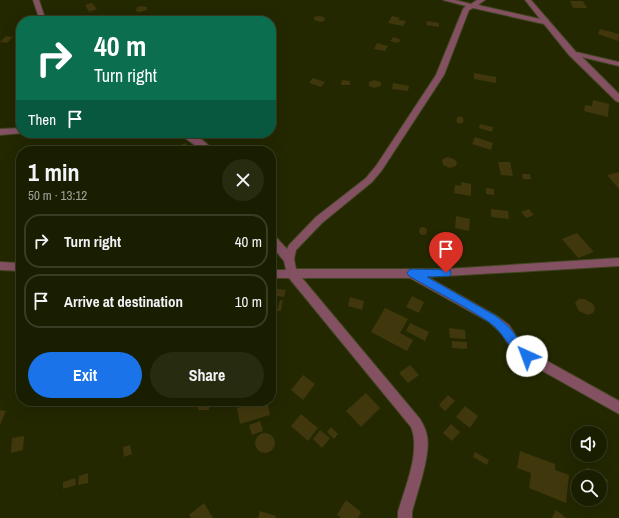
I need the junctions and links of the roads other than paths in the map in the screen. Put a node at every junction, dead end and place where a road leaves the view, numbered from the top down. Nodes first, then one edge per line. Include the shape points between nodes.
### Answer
1 (36, 0) edge
2 (446, 0) edge
3 (482, 0) edge
4 (528, 0) edge
5 (471, 5) junction
6 (41, 16) edge
7 (545, 22) junction
8 (572, 53) junction
9 (619, 64) edge
10 (619, 99) edge
11 (16, 131) edge
12 (0, 132) edge
13 (192, 138) edge
14 (203, 146) edge
15 (276, 244) edge
16 (289, 259) junction
17 (619, 262) edge
18 (0, 266) edge
19 (16, 267) edge
20 (412, 273) junction
21 (276, 274) edge
22 (292, 274) junction
23 (619, 408) edge
24 (405, 518) edge

1 - 6 street
2 - 5 street
3 - 5 street
4 - 7 street
5 - 7 street
5 - 16 street via 463,14 440,75 379,168 369,180 319,220 292,248
7 - 8 street
8 - 9 street
8 - 10 street
11 - 12 street
13 - 14 street
15 - 16 street
16 - 22 street
17 - 20 street
18 - 19 street
20 - 22 street
20 - 23 street via 493,319 505,329 527,356
21 - 22 street
22 - 24 street via 416,423 421,436 421,451

